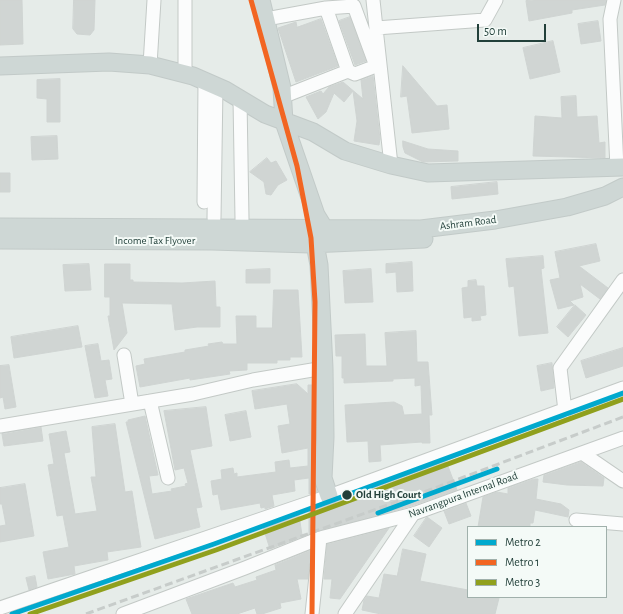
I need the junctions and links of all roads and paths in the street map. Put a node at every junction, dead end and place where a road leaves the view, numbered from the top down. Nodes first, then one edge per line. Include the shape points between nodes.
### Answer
1 (154, 0) edge
2 (185, 0) edge
3 (261, 0) edge
4 (373, 0) edge
5 (496, 0) edge
6 (614, 0) edge
7 (326, 8) junction
8 (266, 19) junction
9 (376, 28) junction
10 (150, 65) junction
11 (0, 66) edge
12 (348, 71) junction
13 (185, 74) junction
14 (210, 84) junction
15 (282, 97) junction
16 (240, 99) junction
17 (284, 122) junction
18 (391, 165) junction
19 (620, 167) edge
20 (623, 187) edge
21 (623, 199) edge
22 (204, 202) dead end
23 (0, 215) edge
24 (214, 218) junction
25 (242, 219) junction
26 (0, 227) edge
27 (287, 236) junction
28 (314, 236) junction
29 (0, 240) edge
30 (0, 250) edge
31 (623, 280) edge
32 (124, 355) dead end
33 (324, 368) junction
34 (623, 388) edge
35 (150, 401) junction
36 (132, 404) junction
37 (565, 411) junction
38 (0, 426) edge
39 (623, 438) edge
40 (582, 453) junction
41 (168, 478) dead end
42 (623, 481) edge
43 (329, 496) junction
44 (413, 514) junction
45 (576, 520) dead end
46 (623, 524) edge
47 (320, 538) junction
48 (0, 608) edge
49 (123, 614) edge
50 (312, 614) edge
51 (345, 614) edge

1 - 10 street
2 - 13 street
3 - 8 main road
4 - 9 street
5 - 9 street via 485,20
6 - 19 street via 610,19
7 - 8 street
7 - 12 street
7 - 12 street via 354,6 376,66 355,74
8 - 15 main road
9 - 18 street
10 - 11 main road via 109,62
10 - 13 main road
12 - 15 street
13 - 14 main road
14 - 16 main road
14 - 22 street
14 - 24 street
15 - 17 main road
16 - 17 main road
16 - 25 street
17 - 18 main road via 313,132 345,151
17 - 28 main road via 316,215
18 - 19 main road via 428,173
20 - 28 main road, Ashram Road via 604,196 567,207 495,220 421,229
21 - 28 main road, Ashram Road via 570,218 422,240
23 - 24 main road
24 - 25 main road
25 - 28 main road via 299,220
26 - 27 main road, Income Tax Flyover
27 - 28 main road, Income Tax Flyover
27 - 29 main road, Income Tax Flyover
28 - 30 main road via 297,254
28 - 33 main road via 319,265
31 - 37 street via 560,368
32 - 36 street
33 - 35 street
33 - 43 main road via 323,478
34 - 37 street
35 - 36 street
35 - 41 street
36 - 38 street
37 - 43 street
39 - 40 street, Navrangpura Internal Road
40 - 42 street
40 - 44 street, Navrangpura Internal Road
43 - 48 street
44 - 47 street, Navrangpura Internal Road
44 - 51 street
45 - 46 street
47 - 49 street, Navrangpura Internal Road
47 - 50 street

